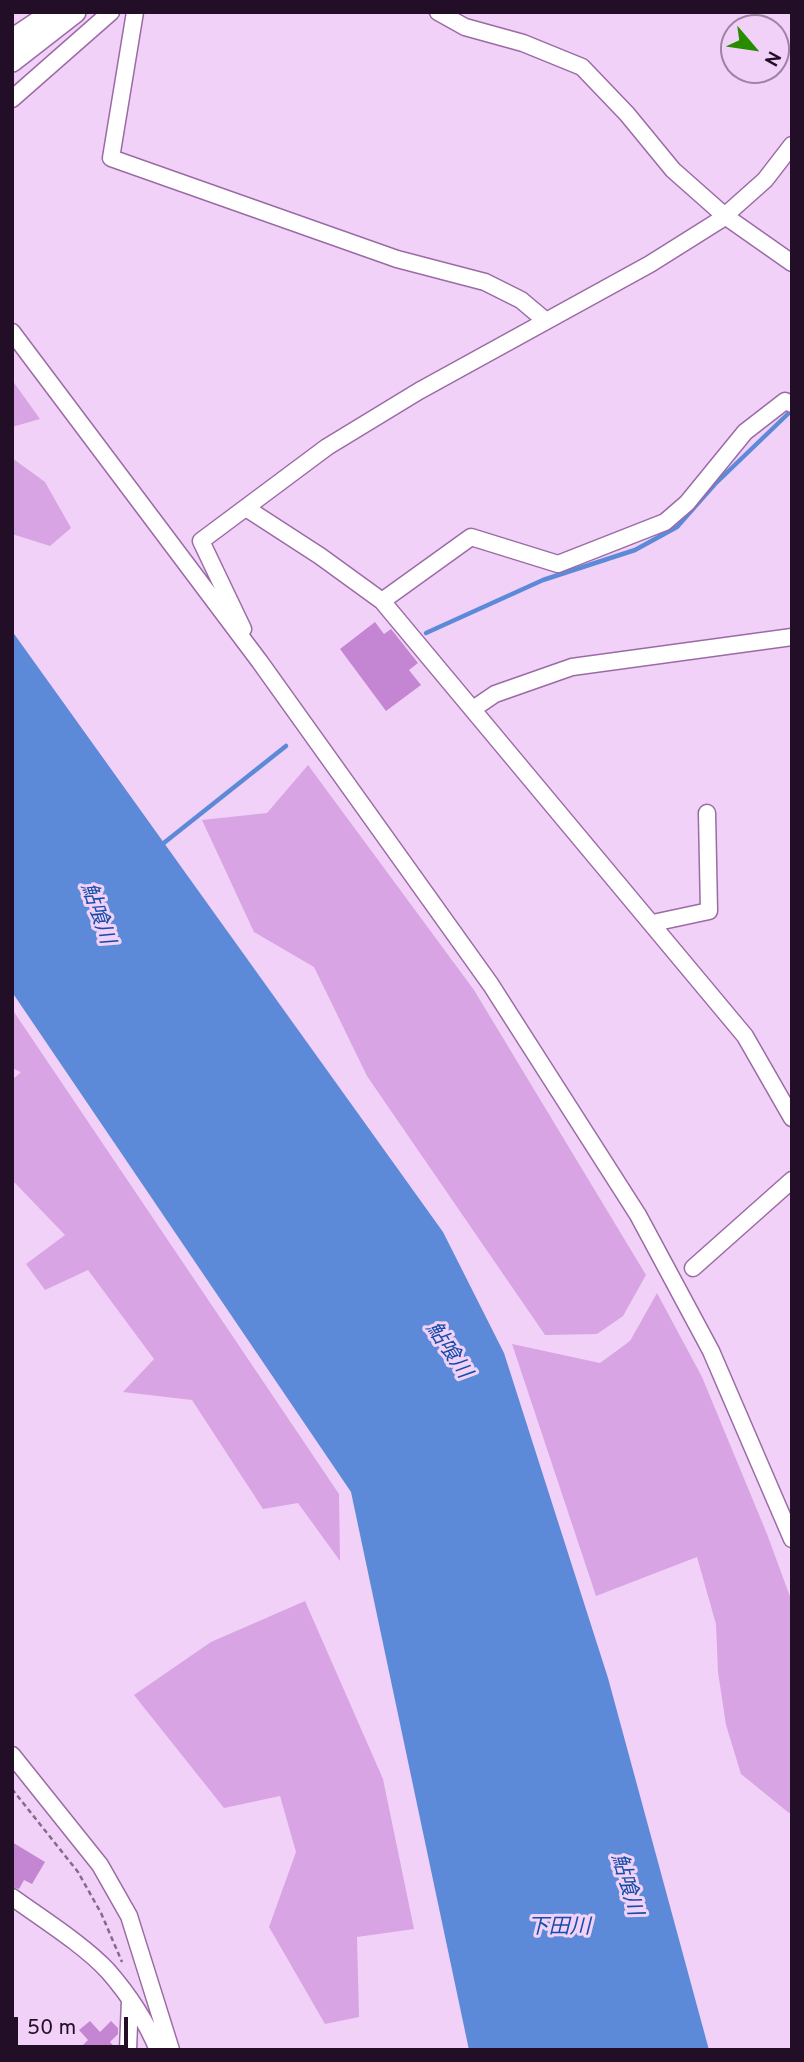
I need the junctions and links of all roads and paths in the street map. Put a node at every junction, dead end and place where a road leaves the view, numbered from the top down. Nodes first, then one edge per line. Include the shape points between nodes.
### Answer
1 (54, 12) edge
2 (75, 12) edge
3 (111, 12) edge
4 (135, 12) edge
5 (438, 12) edge
6 (12, 40) edge
7 (12, 61) edge
8 (12, 99) edge
9 (792, 145) edge
10 (725, 216) junction
11 (792, 263) edge
12 (546, 321) junction
13 (12, 332) edge
14 (789, 401) edge
15 (246, 508) junction
16 (382, 601) junction
17 (792, 637) edge
18 (260, 662) junction
19 (473, 709) junction
20 (707, 813) dead end
21 (653, 923) junction
22 (792, 1118) edge
23 (792, 1180) edge
24 (693, 1268) dead end
25 (792, 1539) edge
26 (12, 1755) edge
27 (12, 1788) edge
28 (12, 1897) edge
29 (123, 1964) dead end
30 (130, 2000) junction
31 (146, 2021) junction
32 (128, 2050) edge
33 (144, 2050) edge
34 (158, 2050) edge
35 (170, 2050) edge

1 - 6 main road
2 - 7 main road
3 - 8 street
4 - 12 street via 111,158 397,259 485,282 521,300
5 - 10 street via 464,27 523,43 582,67 673,170
9 - 10 street via 765,180
10 - 11 street
10 - 12 street
12 - 15 street via 327,447
13 - 18 street
14 - 16 street via 746,432 687,503 665,522 558,564 471,537
15 - 16 street
15 - 18 street via 201,541
16 - 19 street
17 - 19 street via 572,667 495,694
18 - 25 street via 491,985 638,1214 711,1351
19 - 21 street
20 - 21 street via 709,911
21 - 22 street via 745,1036
23 - 24 street
26 - 35 street via 100,1866 129,1916
27 - 29 path via 78,1872
28 - 30 street via 107,1970
30 - 31 street
30 - 32 street
31 - 33 street
31 - 34 street

